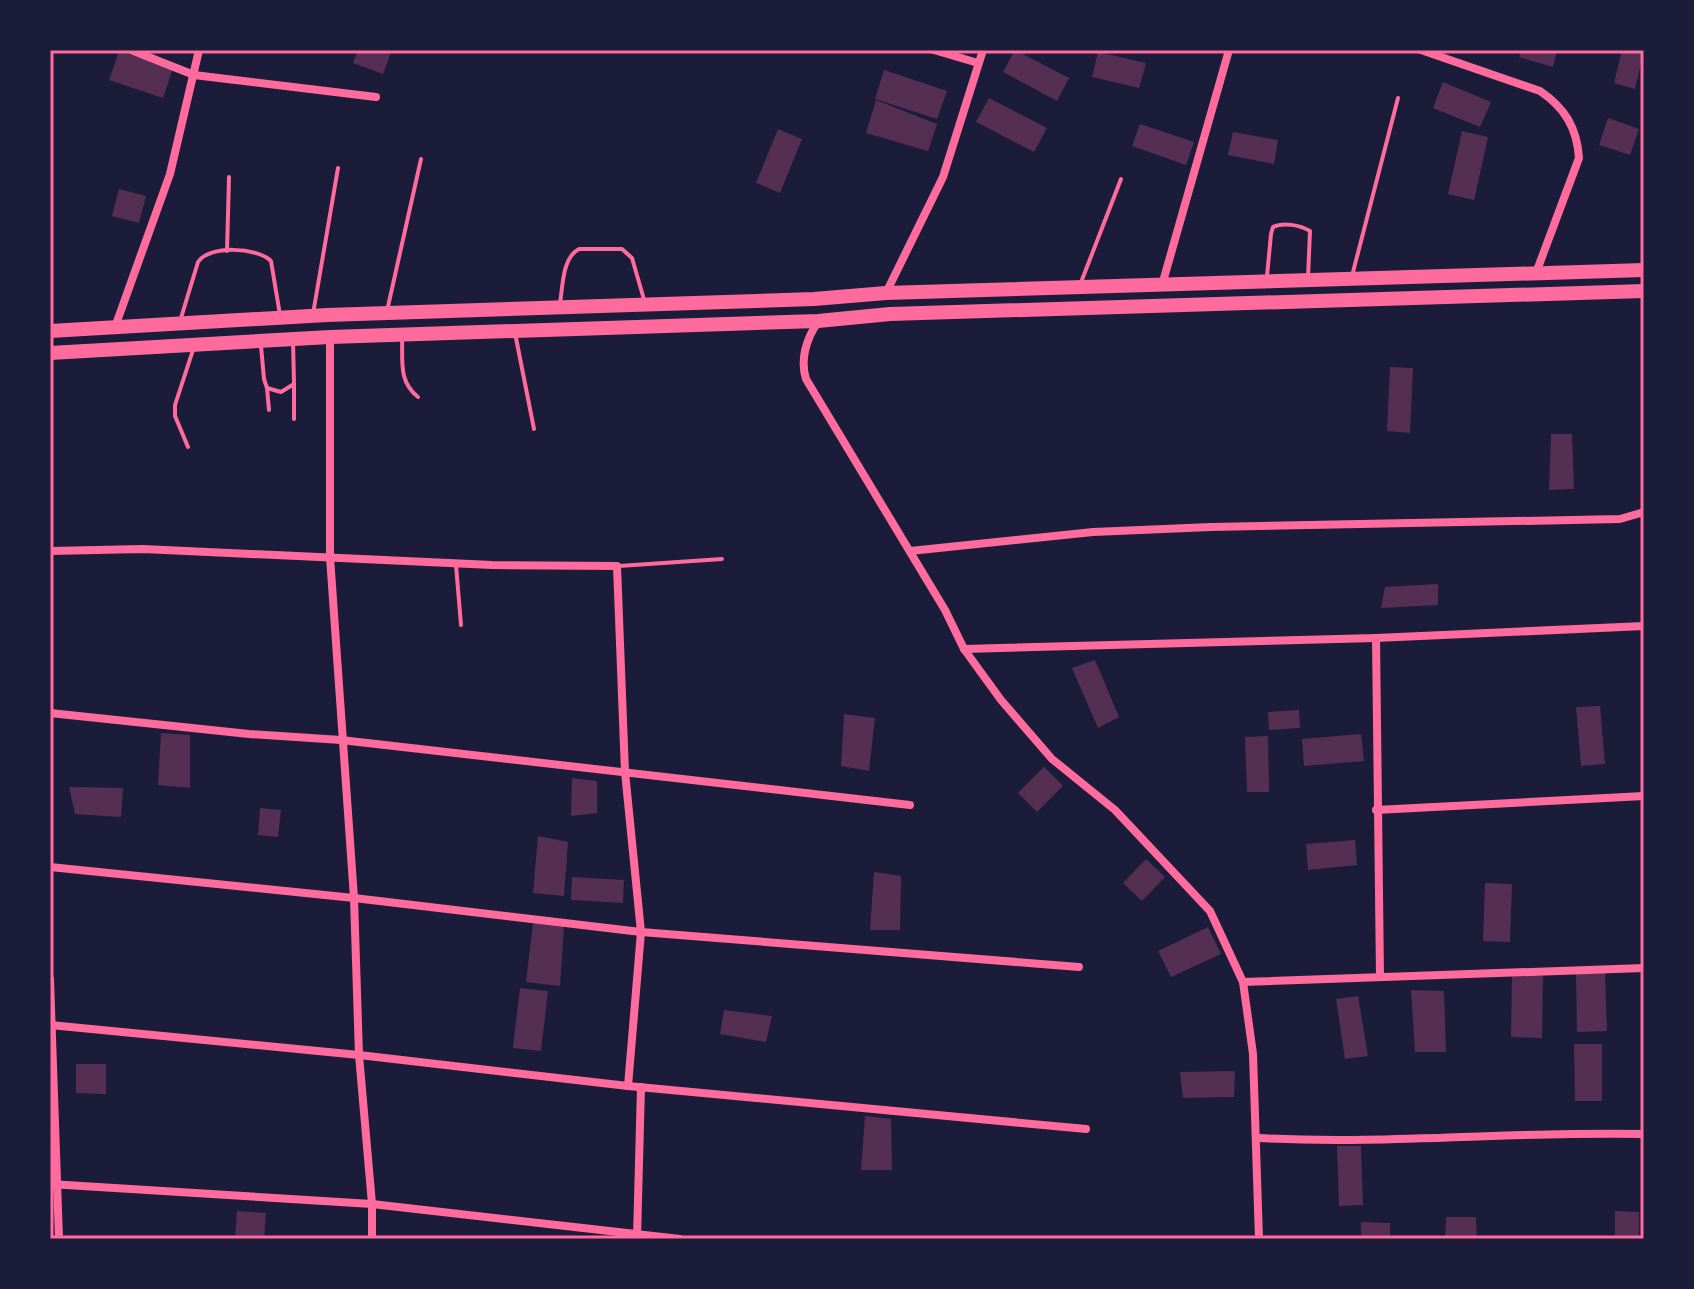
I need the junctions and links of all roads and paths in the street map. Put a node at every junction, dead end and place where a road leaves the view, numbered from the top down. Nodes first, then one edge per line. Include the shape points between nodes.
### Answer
1 (131, 50) edge
2 (199, 50) edge
3 (934, 50) edge
4 (983, 50) edge
5 (1229, 50) edge
6 (1421, 50) edge
7 (978, 63) junction
8 (194, 75) junction
9 (376, 97) dead end
10 (1398, 98) dead end
11 (421, 159) dead end
12 (338, 168) dead end
13 (229, 177) dead end
14 (1121, 179) dead end
15 (227, 251) junction
16 (1644, 270) edge
17 (1536, 273) junction
18 (1351, 279) junction
19 (1308, 280) junction
20 (1266, 281) junction
21 (1162, 285) junction
22 (1080, 287) junction
23 (1644, 291) edge
24 (886, 293) junction
25 (646, 305) junction
26 (560, 307) junction
27 (387, 313) junction
28 (313, 316) junction
29 (281, 318) junction
30 (818, 321) junction
31 (179, 323) junction
32 (115, 327) junction
33 (50, 331) edge
34 (515, 331) junction
35 (402, 335) junction
36 (330, 337) junction
37 (293, 339) junction
38 (260, 341) junction
39 (195, 344) junction
40 (50, 353) edge
41 (294, 381) junction
42 (267, 388) junction
43 (418, 397) dead end
44 (269, 410) dead end
45 (294, 419) dead end
46 (534, 429) dead end
47 (188, 447) dead end
48 (1644, 512) edge
49 (50, 551) edge
50 (910, 551) junction
51 (330, 557) junction
52 (722, 559) dead end
53 (456, 563) junction
54 (617, 566) junction
55 (461, 625) dead end
56 (1644, 626) edge
57 (1376, 638) junction
58 (964, 649) junction
59 (50, 713) edge
60 (341, 740) junction
61 (625, 772) junction
62 (1644, 796) edge
63 (910, 805) dead end
64 (1376, 810) junction
65 (50, 867) edge
66 (354, 898) junction
67 (641, 932) junction
68 (1079, 967) dead end
69 (1644, 968) edge
70 (1380, 977) junction
71 (50, 979) edge
72 (1243, 982) junction
73 (52, 1025) edge
74 (359, 1055) junction
75 (628, 1086) junction
76 (641, 1087) junction
77 (1086, 1129) dead end
78 (1644, 1134) edge
79 (1258, 1138) junction
80 (54, 1184) edge
81 (372, 1204) junction
82 (637, 1237) edge
83 (59, 1239) edge
84 (372, 1239) edge
85 (680, 1239) edge
86 (1259, 1239) edge

1 - 8 street
2 - 8 street
3 - 7 street
4 - 7 street
5 - 21 street
6 - 17 street via 1540,91 1571,123 1579,158
7 - 24 street via 943,177
8 - 9 street
8 - 32 street via 170,174
10 - 18 lane
11 - 27 lane
12 - 28 lane
13 - 15 lane
14 - 22 lane
15 - 29 lane via 252,251 271,261
15 - 31 lane via 202,255
16 - 17 highway
17 - 18 highway
18 - 19 highway
19 - 20 highway
19 - 20 lane via 1310,231 1279,224 1271,234
20 - 21 highway
21 - 22 highway
22 - 24 highway
23 - 30 highway via 890,314
24 - 25 highway
25 - 26 highway
25 - 26 lane via 629,253 579,249 568,259
26 - 27 highway
27 - 28 highway
28 - 29 highway
29 - 31 highway
30 - 34 highway
30 - 50 street via 802,366 806,379
31 - 32 highway
32 - 33 highway
34 - 35 highway
34 - 46 lane
35 - 36 highway
35 - 43 lane via 404,381
36 - 37 highway
36 - 51 street
37 - 38 highway
37 - 41 lane
38 - 39 highway
38 - 42 lane
39 - 40 highway
39 - 47 lane via 175,405
41 - 42 lane via 281,392
41 - 45 lane
42 - 44 lane
48 - 50 street via 1620,519 1093,532
49 - 51 street
50 - 58 street
51 - 53 street
51 - 60 street
52 - 54 lane
53 - 54 street
53 - 55 lane
54 - 61 street
56 - 57 street
57 - 58 street
57 - 64 street
58 - 72 street via 1052,759 1115,810 1210,911
59 - 60 street
60 - 61 street
60 - 66 street
61 - 63 street
61 - 67 street
62 - 64 street
64 - 70 street
65 - 66 street
66 - 67 street
66 - 74 street
67 - 68 street
67 - 75 street
69 - 70 street
70 - 72 street
71 - 73 street
72 - 79 street
73 - 74 street
73 - 80 street
74 - 75 street
74 - 81 street
75 - 76 street
76 - 77 street
76 - 82 street
78 - 79 street via 1334,1142
79 - 86 street
80 - 81 street
80 - 83 street
81 - 82 street
81 - 84 street
82 - 85 street

